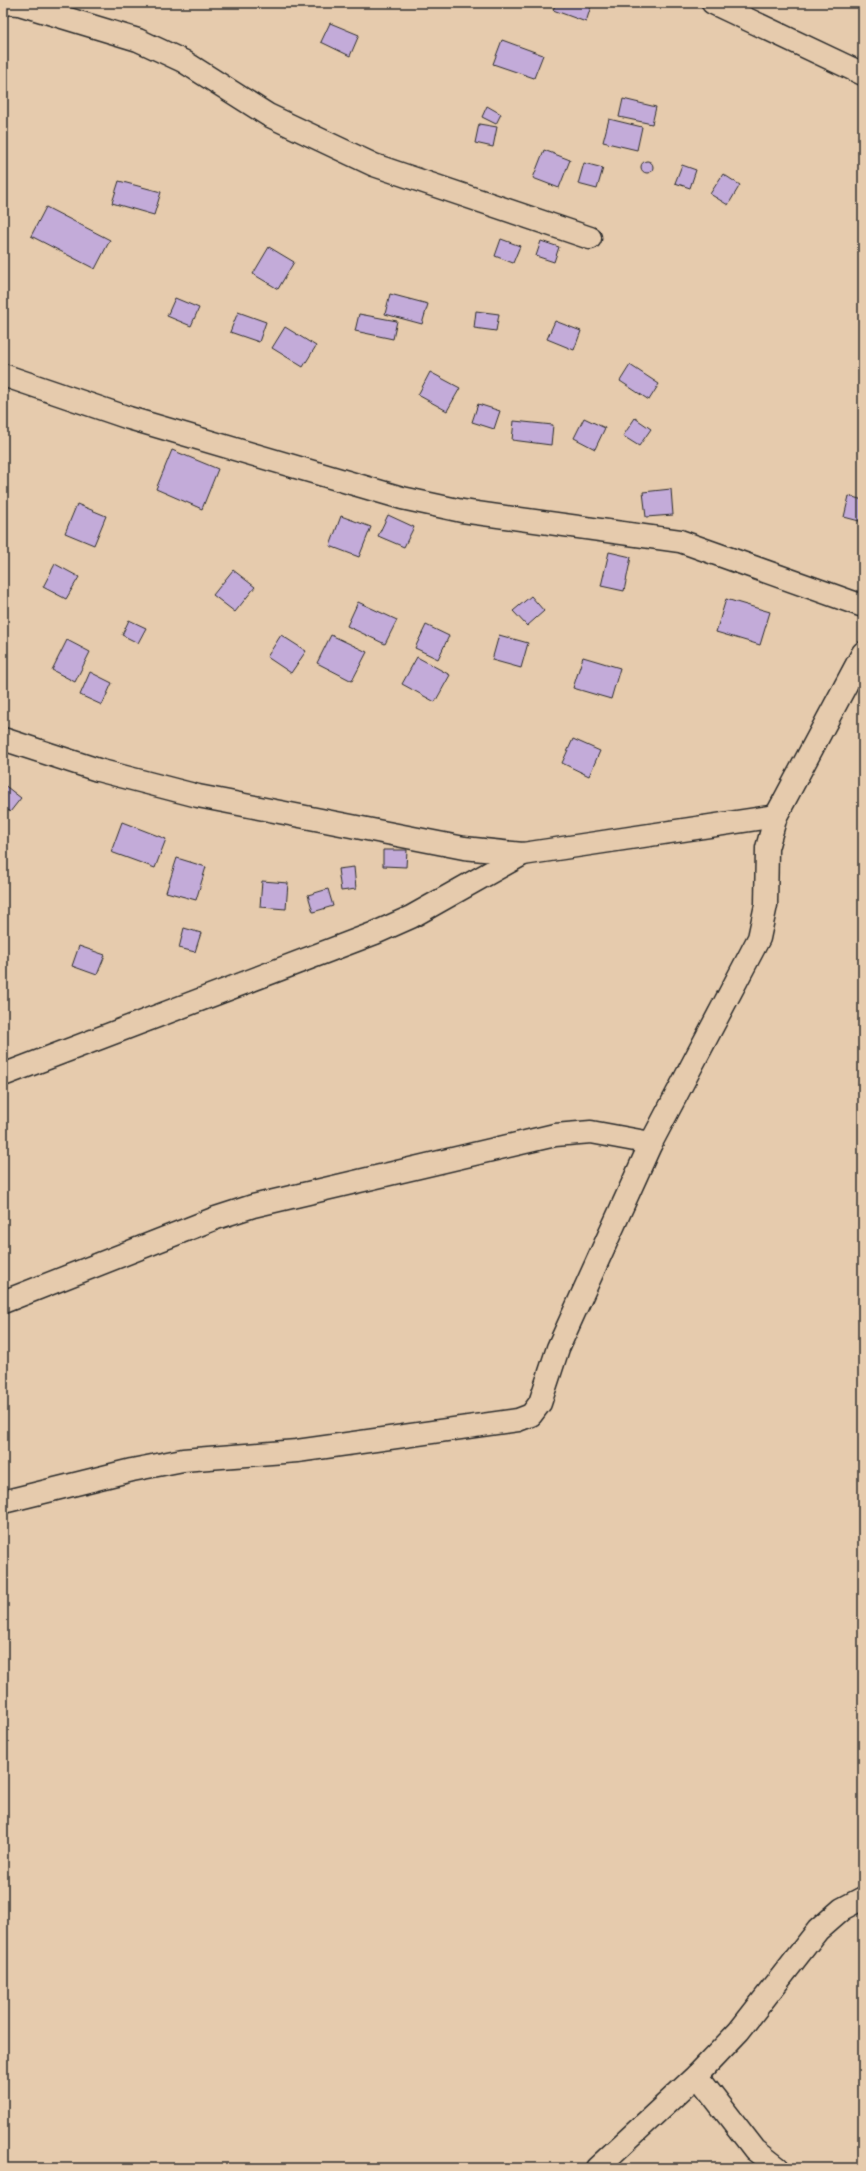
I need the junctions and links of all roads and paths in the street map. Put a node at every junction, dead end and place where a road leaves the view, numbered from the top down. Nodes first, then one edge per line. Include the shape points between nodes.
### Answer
1 (3, 3) edge
2 (713, 3) edge
3 (863, 74) edge
4 (590, 238) dead end
5 (3, 375) edge
6 (863, 606) edge
7 (863, 653) edge
8 (3, 739) edge
9 (776, 816) junction
10 (523, 854) junction
11 (3, 1074) edge
12 (651, 1142) junction
13 (3, 1302) edge
14 (3, 1502) edge
15 (863, 1898) edge
16 (697, 2075) junction
17 (597, 2168) edge
18 (778, 2168) edge

1 - 4 street via 19,4 138,40 182,61 268,115 346,153 374,165
2 - 3 street
5 - 6 street via 136,420 402,498 462,511 680,541
7 - 9 street
8 - 10 street via 98,770 198,796 464,848
9 - 10 street
9 - 12 street via 767,848 766,905 759,938
10 - 11 street via 411,917 375,933
12 - 13 street via 591,1132 555,1135 253,1206 216,1218
12 - 14 street via 558,1348 540,1403 531,1415 518,1420 297,1451 183,1460
15 - 16 street via 842,1909 818,1930 738,2031
16 - 17 street
16 - 18 street via 755,2150

